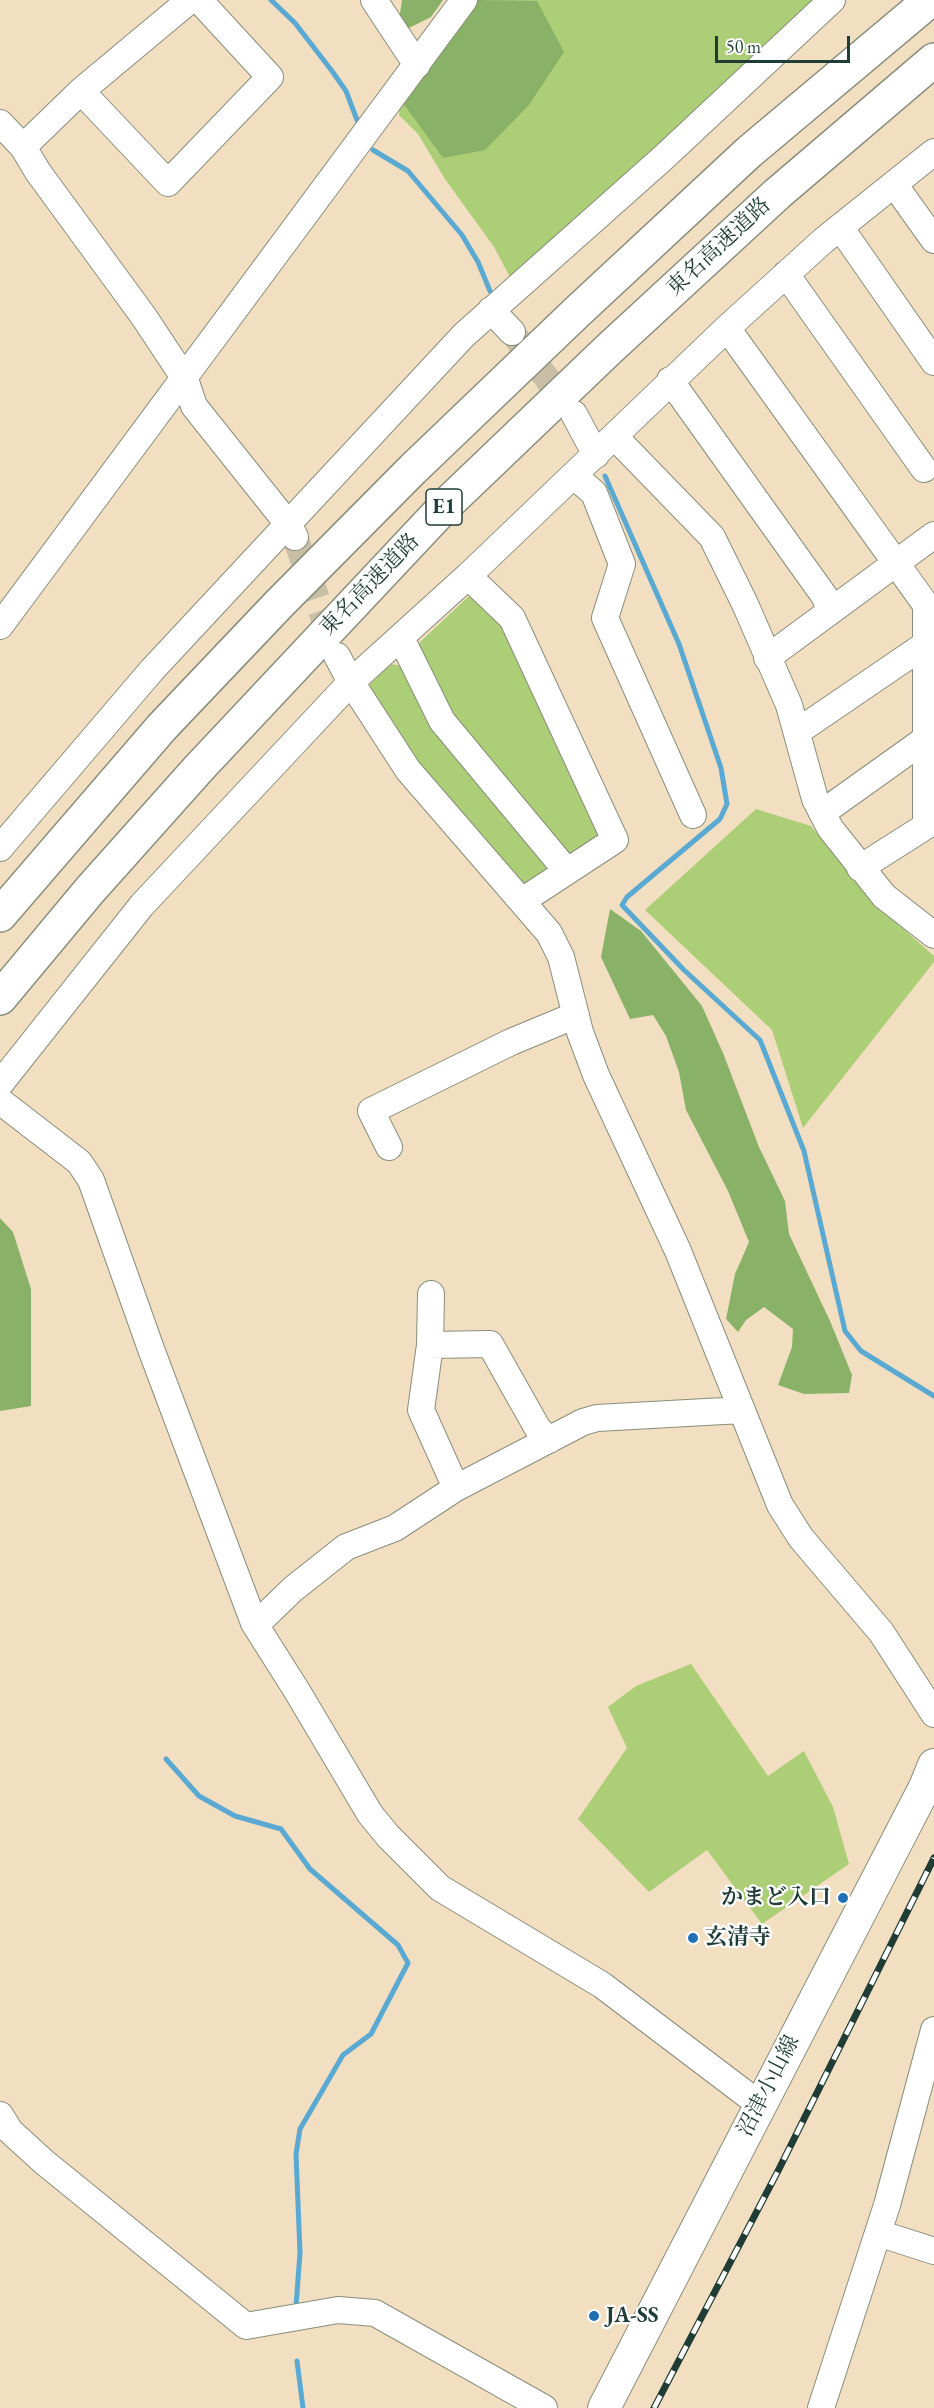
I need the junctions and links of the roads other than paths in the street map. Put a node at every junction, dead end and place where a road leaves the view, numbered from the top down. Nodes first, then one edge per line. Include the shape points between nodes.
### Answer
1 (190, 0) edge
2 (199, 0) edge
3 (374, 0) edge
4 (464, 0) edge
5 (832, 0) edge
6 (930, 0) edge
7 (934, 60) edge
8 (417, 65) junction
9 (81, 91) junction
10 (0, 123) edge
11 (23, 147) junction
12 (934, 152) edge
13 (894, 184) junction
14 (840, 227) junction
15 (934, 240) edge
16 (786, 274) junction
17 (491, 310) junction
18 (727, 328) junction
19 (512, 332) tunnel mouth
20 (934, 362) edge
21 (185, 379) junction
22 (670, 380) junction
23 (574, 414) tunnel mouth
24 (615, 437) junction
25 (596, 455) junction
26 (931, 468) edge
27 (574, 476) junction
28 (291, 531) junction
29 (934, 535) edge
30 (896, 562) junction
31 (468, 576) junction
32 (830, 612) junction
33 (0, 626) edge
34 (401, 638) junction
35 (926, 644) junction
36 (338, 656) tunnel mouth
37 (767, 658) junction
38 (351, 682) junction
39 (797, 732) junction
40 (927, 738) junction
41 (822, 813) junction
42 (693, 815) dead end
43 (0, 848) edge
44 (860, 868) junction
45 (566, 870) junction
46 (522, 901) junction
47 (0, 915) edge
48 (934, 935) edge
49 (0, 998) edge
50 (576, 1015) junction
51 (0, 1084) edge
52 (0, 1101) edge
53 (389, 1147) dead end
54 (431, 1294) dead end
55 (430, 1345) junction
56 (741, 1410) junction
57 (549, 1440) junction
58 (456, 1488) junction
59 (254, 1623) junction
60 (934, 1714) edge
61 (934, 1765) edge
62 (934, 2030) edge
63 (759, 2104) junction
64 (0, 2115) edge
65 (878, 2233) junction
66 (934, 2251) edge
67 (544, 2408) edge
68 (604, 2408) edge
69 (821, 2408) edge

1 - 9 street
2 - 9 street via 270,77 168,183
3 - 8 street
4 - 8 street
5 - 17 street via 663,158
6 - 47 highway, E1 via 749,152 413,469 162,727
7 - 49 highway, 東名高速道路 / E1 via 777,194 447,504 199,768
8 - 21 street
9 - 11 street
10 - 11 street
11 - 21 street
12 - 13 street
13 - 14 street
13 - 15 street
14 - 16 street
14 - 20 street
16 - 18 street
16 - 26 street
17 - 19 street
17 - 28 street via 464,335
18 - 22 street
18 - 30 street
21 - 28 street via 194,406
21 - 33 street
22 - 24 street
22 - 32 street via 825,597
23 - 25 street
24 - 25 street
24 - 37 street via 712,537
25 - 27 street
27 - 31 street
27 - 42 street via 594,493 622,564 605,618
28 - 43 street via 152,670
29 - 30 street
30 - 32 street
30 - 35 street via 926,605
31 - 34 street
31 - 45 street via 512,618 615,840
32 - 37 street
34 - 38 street
34 - 45 street via 442,721
35 - 39 street
35 - 40 street
36 - 38 street
37 - 39 street
38 - 46 street via 408,770
38 - 51 street via 142,905
39 - 41 street via 814,799
40 - 41 street
40 - 44 street via 926,826
41 - 44 street
44 - 48 street via 884,896
45 - 46 street
46 - 50 street via 549,933 561,957
50 - 53 street via 370,1111
50 - 56 street via 596,1075 678,1251
52 - 59 street via 79,1162 91,1180
54 - 55 street
55 - 57 street via 490,1344 538,1429
55 - 58 street via 421,1410
56 - 57 street via 597,1418
56 - 60 street via 790,1521 881,1632
57 - 58 street
58 - 59 street via 395,1528 346,1546
59 - 63 street via 370,1814 440,1888 602,1985
61 - 63 main road, 沼津小山線
62 - 65 street
63 - 68 main road, 沼津小山線
64 - 67 street via 10,2131 44,2162 246,2326 338,2310 375,2313
65 - 66 street
65 - 69 street

